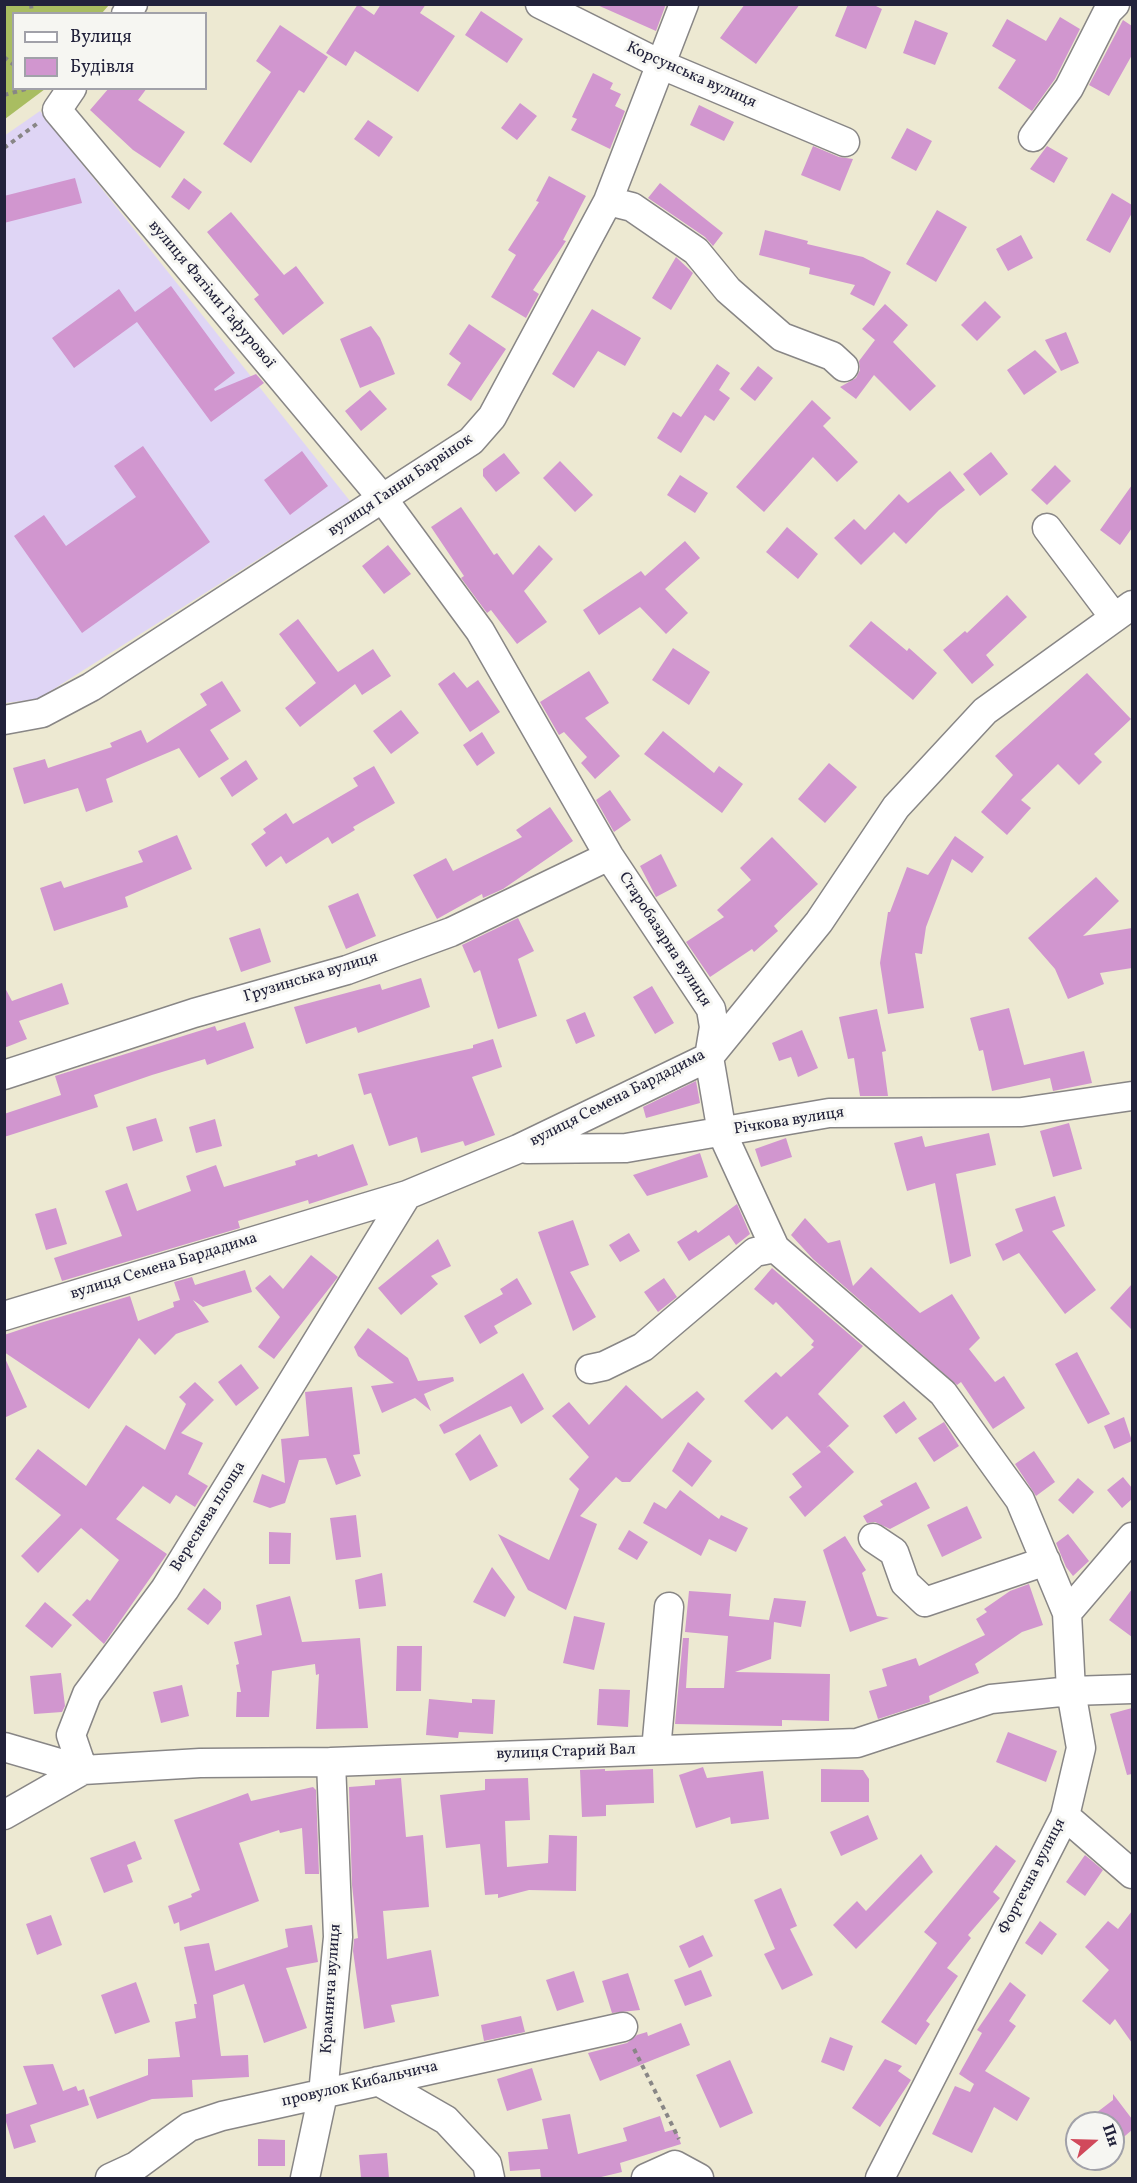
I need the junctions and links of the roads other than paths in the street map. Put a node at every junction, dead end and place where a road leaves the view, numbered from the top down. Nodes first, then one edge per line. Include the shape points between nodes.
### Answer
1 (540, 4) edge
2 (684, 4) edge
3 (1115, 4) edge
4 (1127, 4) edge
5 (1132, 7) edge
6 (662, 65) junction
7 (64, 99) edge
8 (1033, 137) dead end
9 (845, 142) dead end
10 (608, 201) junction
11 (844, 367) dead end
12 (383, 500) junction
13 (1047, 528) dead end
14 (1123, 611) edge
15 (4, 720) edge
16 (609, 856) junction
17 (709, 1057) junction
18 (4, 1076) edge
19 (1132, 1096) edge
20 (723, 1133) junction
21 (518, 1149) junction
22 (407, 1195) junction
23 (775, 1248) junction
24 (4, 1316) edge
25 (590, 1368) dead end
26 (1132, 1537) edge
27 (873, 1538) dead end
28 (1046, 1561) junction
29 (669, 1607) dead end
30 (1067, 1613) junction
31 (1132, 1689) edge
32 (1071, 1691) junction
33 (4, 1747) edge
34 (656, 1750) junction
35 (331, 1762) junction
36 (83, 1770) junction
37 (4, 1815) edge
38 (1065, 1816) junction
39 (1132, 1874) edge
40 (623, 2027) road end
41 (378, 2081) junction
42 (323, 2094) junction
43 (698, 2177) edge
44 (110, 2178) edge
45 (305, 2178) edge
46 (490, 2178) edge
47 (646, 2178) edge
48 (880, 2178) edge

1 - 6 street, Корсунська вулиця
2 - 6 street, вулиця Ганни Барвінок
3 - 8 street via 1069,88
4 - 5 street
6 - 9 street, Корсунська вулиця
6 - 10 street, вулиця Ганни Барвінок
7 - 12 street, вулиця Фатіми Гафурової
10 - 11 street via 632,207 696,251 728,290 782,336 832,356
10 - 12 street, вулиця Ганни Барвінок via 492,417 471,441
12 - 15 street, вулиця Ганни Барвінок via 91,687 42,713
12 - 16 street, Старобазарна вулиця via 480,631
13 - 14 street
14 - 17 street, вулиця Семена Бардадима via 985,711 904,799 819,922
16 - 17 street, Старобазарна вулиця via 711,1009 714,1027
16 - 18 street, Грузинська вулиця via 451,932 347,970 194,1013
17 - 20 street, Старобазарна вулиця
17 - 21 street, вулиця Семена Бардадима
19 - 20 street, Річкова вулиця via 1022,1112 829,1113
20 - 21 street, Річкова вулиця via 626,1148
20 - 23 street, Старобазарна вулиця
21 - 22 street, вулиця Семена Бардадима
22 - 24 street, вулиця Семена Бардадима
22 - 36 street, Вереснева площа via 165,1589 87,1694 71,1735
23 - 25 street via 754,1252 643,1347 604,1366
23 - 28 street, Старобазарна вулиця via 943,1393 1020,1500
26 - 30 street
27 - 28 street via 894,1552 905,1584 925,1602
28 - 30 street, Старобазарна вулиця
29 - 34 street
30 - 32 street, Фортечна вулиця
31 - 32 street, вулиця Старий Вал
32 - 34 street, вулиця Старий Вал via 991,1699 857,1743
32 - 38 street, Фортечна вулиця via 1081,1748
33 - 36 street
34 - 35 street, вулиця Старий Вал
35 - 36 street, вулиця Старий Вал via 200,1763
35 - 42 street, Крамнича вулиця via 338,1937
36 - 37 street, вулиця Старий Вал
38 - 39 street
38 - 48 street, Фортечна вулиця
40 - 41 street, провулок Кибальчича
41 - 42 street, провулок Кибальчича
41 - 46 street via 446,2120 488,2164
42 - 44 street, провулок Кибальчича via 189,2127 136,2166
42 - 45 street, Крамнича вулиця
43 - 47 street via 675,2165

